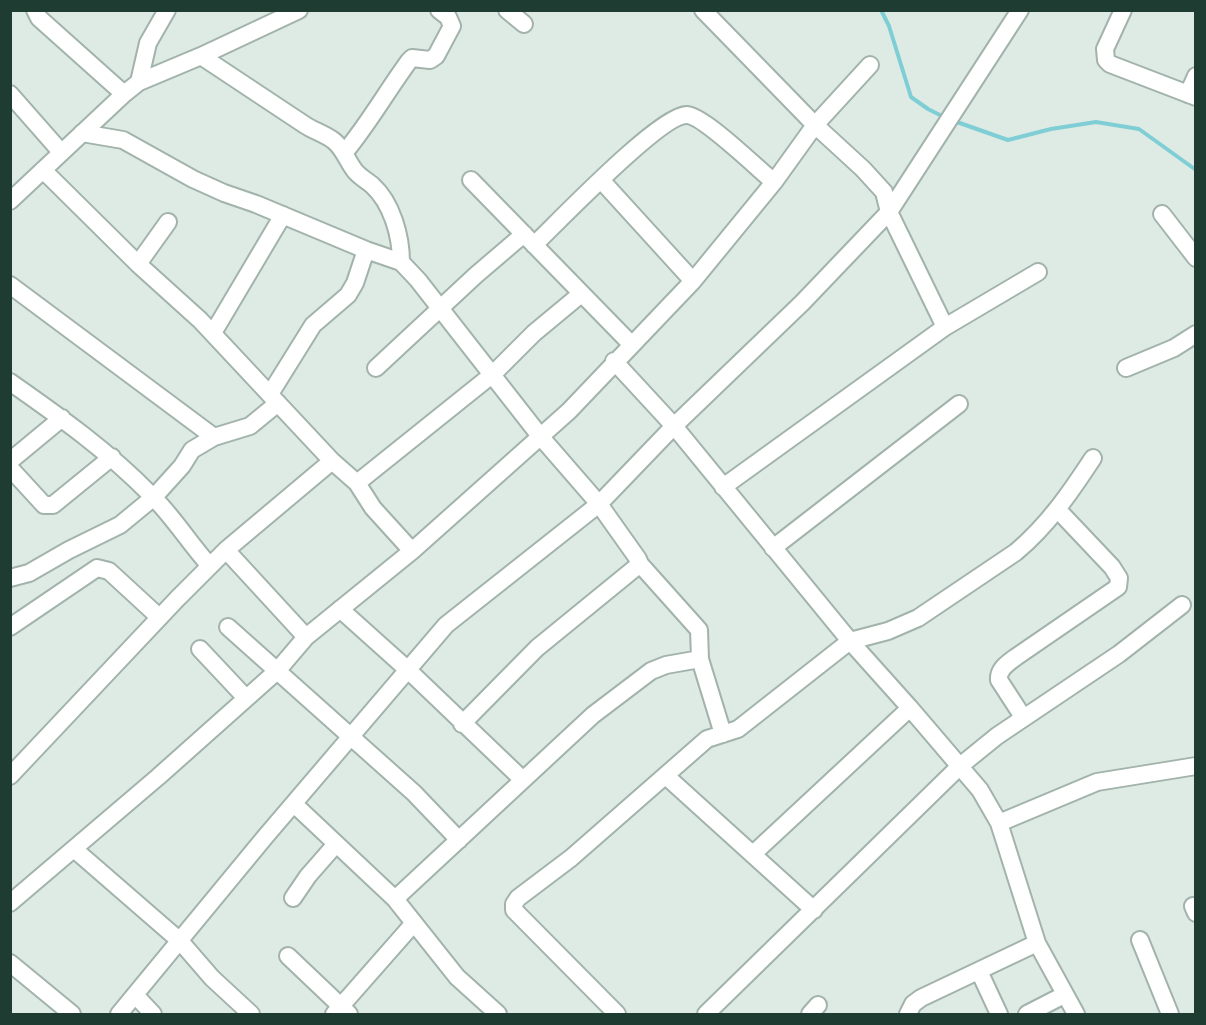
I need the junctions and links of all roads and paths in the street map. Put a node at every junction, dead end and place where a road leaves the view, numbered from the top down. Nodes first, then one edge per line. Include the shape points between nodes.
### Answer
1 (35, 10) edge
2 (167, 10) edge
3 (299, 10) edge
4 (439, 10) edge
5 (507, 10) edge
6 (703, 10) edge
7 (1020, 10) edge
8 (1123, 10) edge
9 (524, 24) dead end
10 (201, 56) junction
11 (870, 64) dead end
12 (1196, 75) edge
13 (139, 82) junction
14 (10, 94) edge
15 (124, 94) junction
16 (1192, 95) edge
17 (815, 125) junction
18 (82, 133) junction
19 (62, 152) junction
20 (345, 152) junction
21 (43, 170) junction
22 (471, 180) dead end
23 (601, 180) junction
24 (774, 182) junction
25 (10, 201) edge
26 (889, 212) junction
27 (1162, 214) dead end
28 (283, 215) junction
29 (168, 222) dead end
30 (529, 240) junction
31 (366, 250) junction
32 (1196, 258) edge
33 (401, 261) junction
34 (138, 264) junction
35 (1038, 272) dead end
36 (693, 281) junction
37 (10, 285) edge
38 (581, 294) junction
39 (440, 310) junction
40 (945, 327) junction
41 (213, 333) junction
42 (1196, 334) edge
43 (632, 344) junction
44 (614, 361) junction
45 (376, 368) dead end
46 (1126, 368) dead end
47 (493, 374) junction
48 (10, 382) edge
49 (274, 398) junction
50 (959, 404) dead end
51 (62, 418) junction
52 (674, 426) junction
53 (540, 436) junction
54 (214, 437) junction
55 (112, 457) junction
56 (1093, 458) dead end
57 (10, 461) edge
58 (332, 461) junction
59 (10, 468) edge
60 (357, 483) junction
61 (723, 487) junction
62 (153, 497) junction
63 (598, 504) junction
64 (1058, 510) junction
65 (773, 548) junction
66 (226, 550) junction
67 (411, 551) junction
68 (640, 564) junction
69 (210, 566) junction
70 (10, 578) edge
71 (1182, 605) dead end
72 (340, 609) junction
73 (159, 617) junction
74 (10, 627) edge
75 (228, 627) dead end
76 (306, 637) junction
77 (850, 641) junction
78 (200, 649) dead end
79 (700, 659) junction
80 (408, 670) junction
81 (277, 671) junction
82 (246, 698) junction
83 (910, 708) junction
84 (1023, 717) junction
85 (462, 724) junction
86 (723, 734) junction
87 (351, 736) junction
88 (960, 766) junction
89 (1196, 766) edge
90 (10, 776) edge
91 (666, 776) junction
92 (524, 780) junction
93 (294, 804) junction
94 (999, 823) junction
95 (459, 840) junction
96 (336, 844) junction
97 (74, 849) junction
98 (753, 854) junction
99 (293, 898) dead end
100 (395, 899) junction
101 (10, 903) edge
102 (814, 910) junction
103 (414, 923) junction
104 (1140, 940) dead end
105 (180, 941) junction
106 (1037, 943) junction
107 (288, 956) dead end
108 (10, 963) edge
109 (979, 970) junction
110 (1064, 994) junction
111 (136, 996) junction
112 (342, 1012) edge
113 (72, 1014) edge
114 (119, 1014) edge
115 (153, 1014) edge
116 (251, 1014) edge
117 (498, 1014) edge
118 (617, 1014) edge
119 (706, 1014) edge
120 (908, 1014) edge
121 (999, 1014) edge
122 (1027, 1014) edge
123 (1076, 1014) edge
124 (1170, 1014) edge

1 - 15 street via 39,18
2 - 13 street via 148,43
3 - 10 street
4 - 20 street via 452,26 436,56 409,61
5 - 9 street
6 - 17 street
7 - 26 street
8 - 16 street via 1105,49 1106,60
10 - 13 street
10 - 20 street via 334,141
11 - 17 street
12 - 16 street
13 - 15 street
14 - 19 street
15 - 18 street
17 - 24 street
17 - 26 street via 885,192
18 - 19 street
18 - 28 street via 123,140 193,179
19 - 21 street
20 - 33 street via 352,168 374,186 389,210 396,226
21 - 25 street
21 - 34 street
22 - 30 street
23 - 24 street via 660,128 687,115 704,123
23 - 30 street
23 - 36 street
24 - 36 street
26 - 40 street
26 - 52 street via 802,303
27 - 32 street
28 - 31 street
28 - 41 street
29 - 34 street
30 - 38 street
30 - 39 street
31 - 33 street
31 - 49 street via 348,295 313,325
33 - 39 street
34 - 41 street
35 - 40 street
36 - 43 street
37 - 54 street
38 - 43 street
38 - 47 street
39 - 45 street
39 - 47 street
40 - 61 street
41 - 49 street
42 - 46 street
43 - 44 street
44 - 52 street
44 - 53 street via 569,411
47 - 53 street
47 - 60 street
48 - 51 street
49 - 54 street via 250,426
49 - 58 street
50 - 65 street
51 - 55 street
51 - 57 street
52 - 61 street
52 - 63 street
53 - 63 street
53 - 67 street
54 - 62 street via 192,450
55 - 59 street via 53,505 44,505
55 - 62 street
56 - 64 street
58 - 60 street
58 - 66 street
60 - 67 street via 373,508
61 - 65 street
62 - 69 street
62 - 70 street via 120,525 34,570
63 - 68 street
63 - 80 street via 446,625
64 - 77 street via 1016,552 926,613 888,631
64 - 84 street via 1112,567 1119,579 1118,587 1001,669 999,680
65 - 77 street
66 - 69 street
66 - 76 street
67 - 72 street
68 - 79 street via 699,630
68 - 85 street via 537,648
69 - 73 street
71 - 84 street via 1119,654
72 - 76 street
72 - 80 street
73 - 74 street via 110,572 97,568
73 - 90 street
75 - 81 street
76 - 81 street
77 - 83 street
77 - 86 street via 738,729
78 - 82 street
79 - 86 street
79 - 92 street via 651,671 592,715
80 - 85 street
80 - 87 street
81 - 82 street
81 - 87 street
82 - 97 street
83 - 88 street
83 - 98 street
84 - 88 street
85 - 92 street
86 - 91 street via 707,739
87 - 93 street
87 - 95 street
88 - 94 street
88 - 102 street
89 - 94 street via 1097,782
91 - 98 street
91 - 118 street via 514,904 514,910
92 - 95 street
93 - 96 street
93 - 105 street
94 - 106 street
95 - 100 street
96 - 99 street
96 - 100 street
97 - 101 street
97 - 105 street
98 - 102 street
100 - 103 street
102 - 119 street
103 - 112 street
103 - 117 street via 457,977
104 - 124 street
105 - 111 street
105 - 116 street
106 - 109 street
106 - 110 street
107 - 112 street
108 - 113 street
109 - 120 street via 921,999
109 - 121 street
110 - 122 street
110 - 123 street
111 - 114 street
111 - 115 street

